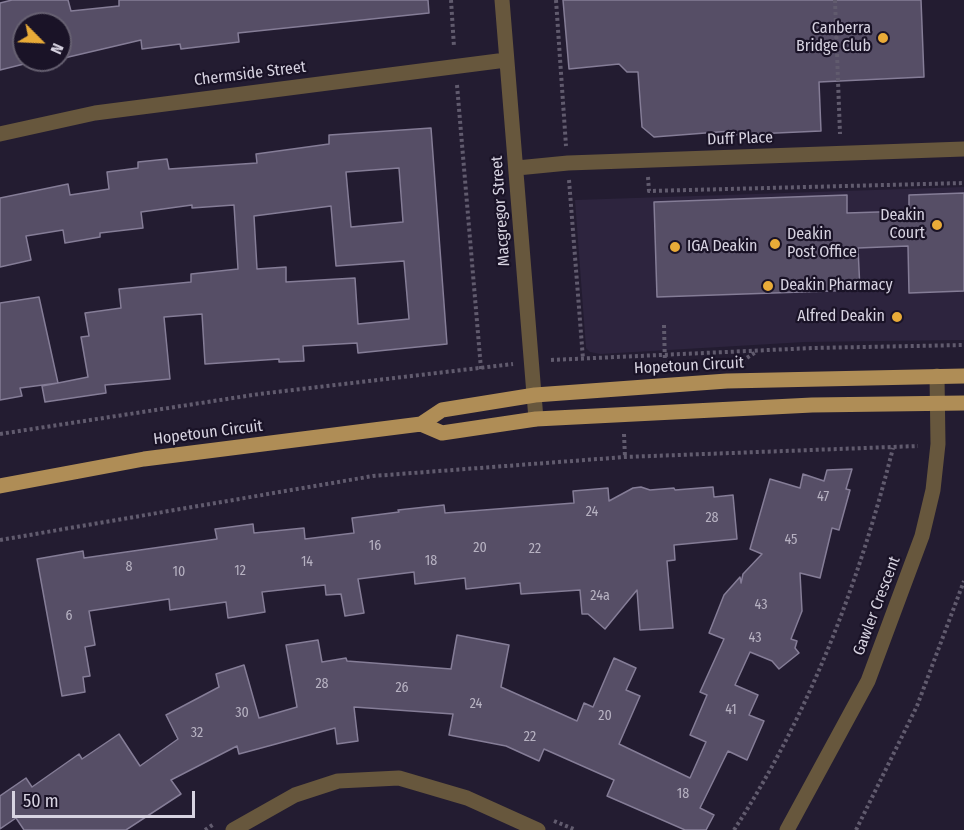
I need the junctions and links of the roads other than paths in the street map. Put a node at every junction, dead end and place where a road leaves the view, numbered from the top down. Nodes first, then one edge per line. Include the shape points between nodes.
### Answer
1 (502, 0) edge
2 (506, 60) junction
3 (0, 134) edge
4 (964, 149) edge
5 (517, 168) junction
6 (937, 376) junction
7 (964, 376) edge
8 (535, 395) junction
9 (964, 403) edge
10 (936, 404) junction
11 (536, 419) junction
12 (422, 424) junction
13 (0, 486) edge
14 (233, 830) edge
15 (538, 830) edge
16 (787, 830) edge

1 - 2 street, Macgregor Street
2 - 3 street, Chermside Street via 95,112
2 - 5 street, Macgregor Street
4 - 5 street, Duff Place
5 - 8 street, Macgregor Street
6 - 7 main road, Hopetoun Circuit
6 - 8 main road, Hopetoun Circuit via 727,381
6 - 10 street, Gawler Crescent
8 - 11 street, Macgregor Street
8 - 12 main road, Hopetoun Circuit via 442,410
9 - 10 main road, Hopetoun Circuit
10 - 11 main road, Hopetoun Circuit via 812,405
10 - 16 street, Gawler Crescent via 938,444 922,536 868,681
11 - 12 main road, Hopetoun Circuit via 442,433
12 - 13 main road, Hopetoun Circuit via 144,459
14 - 15 street via 294,795 338,781 399,778 467,798

